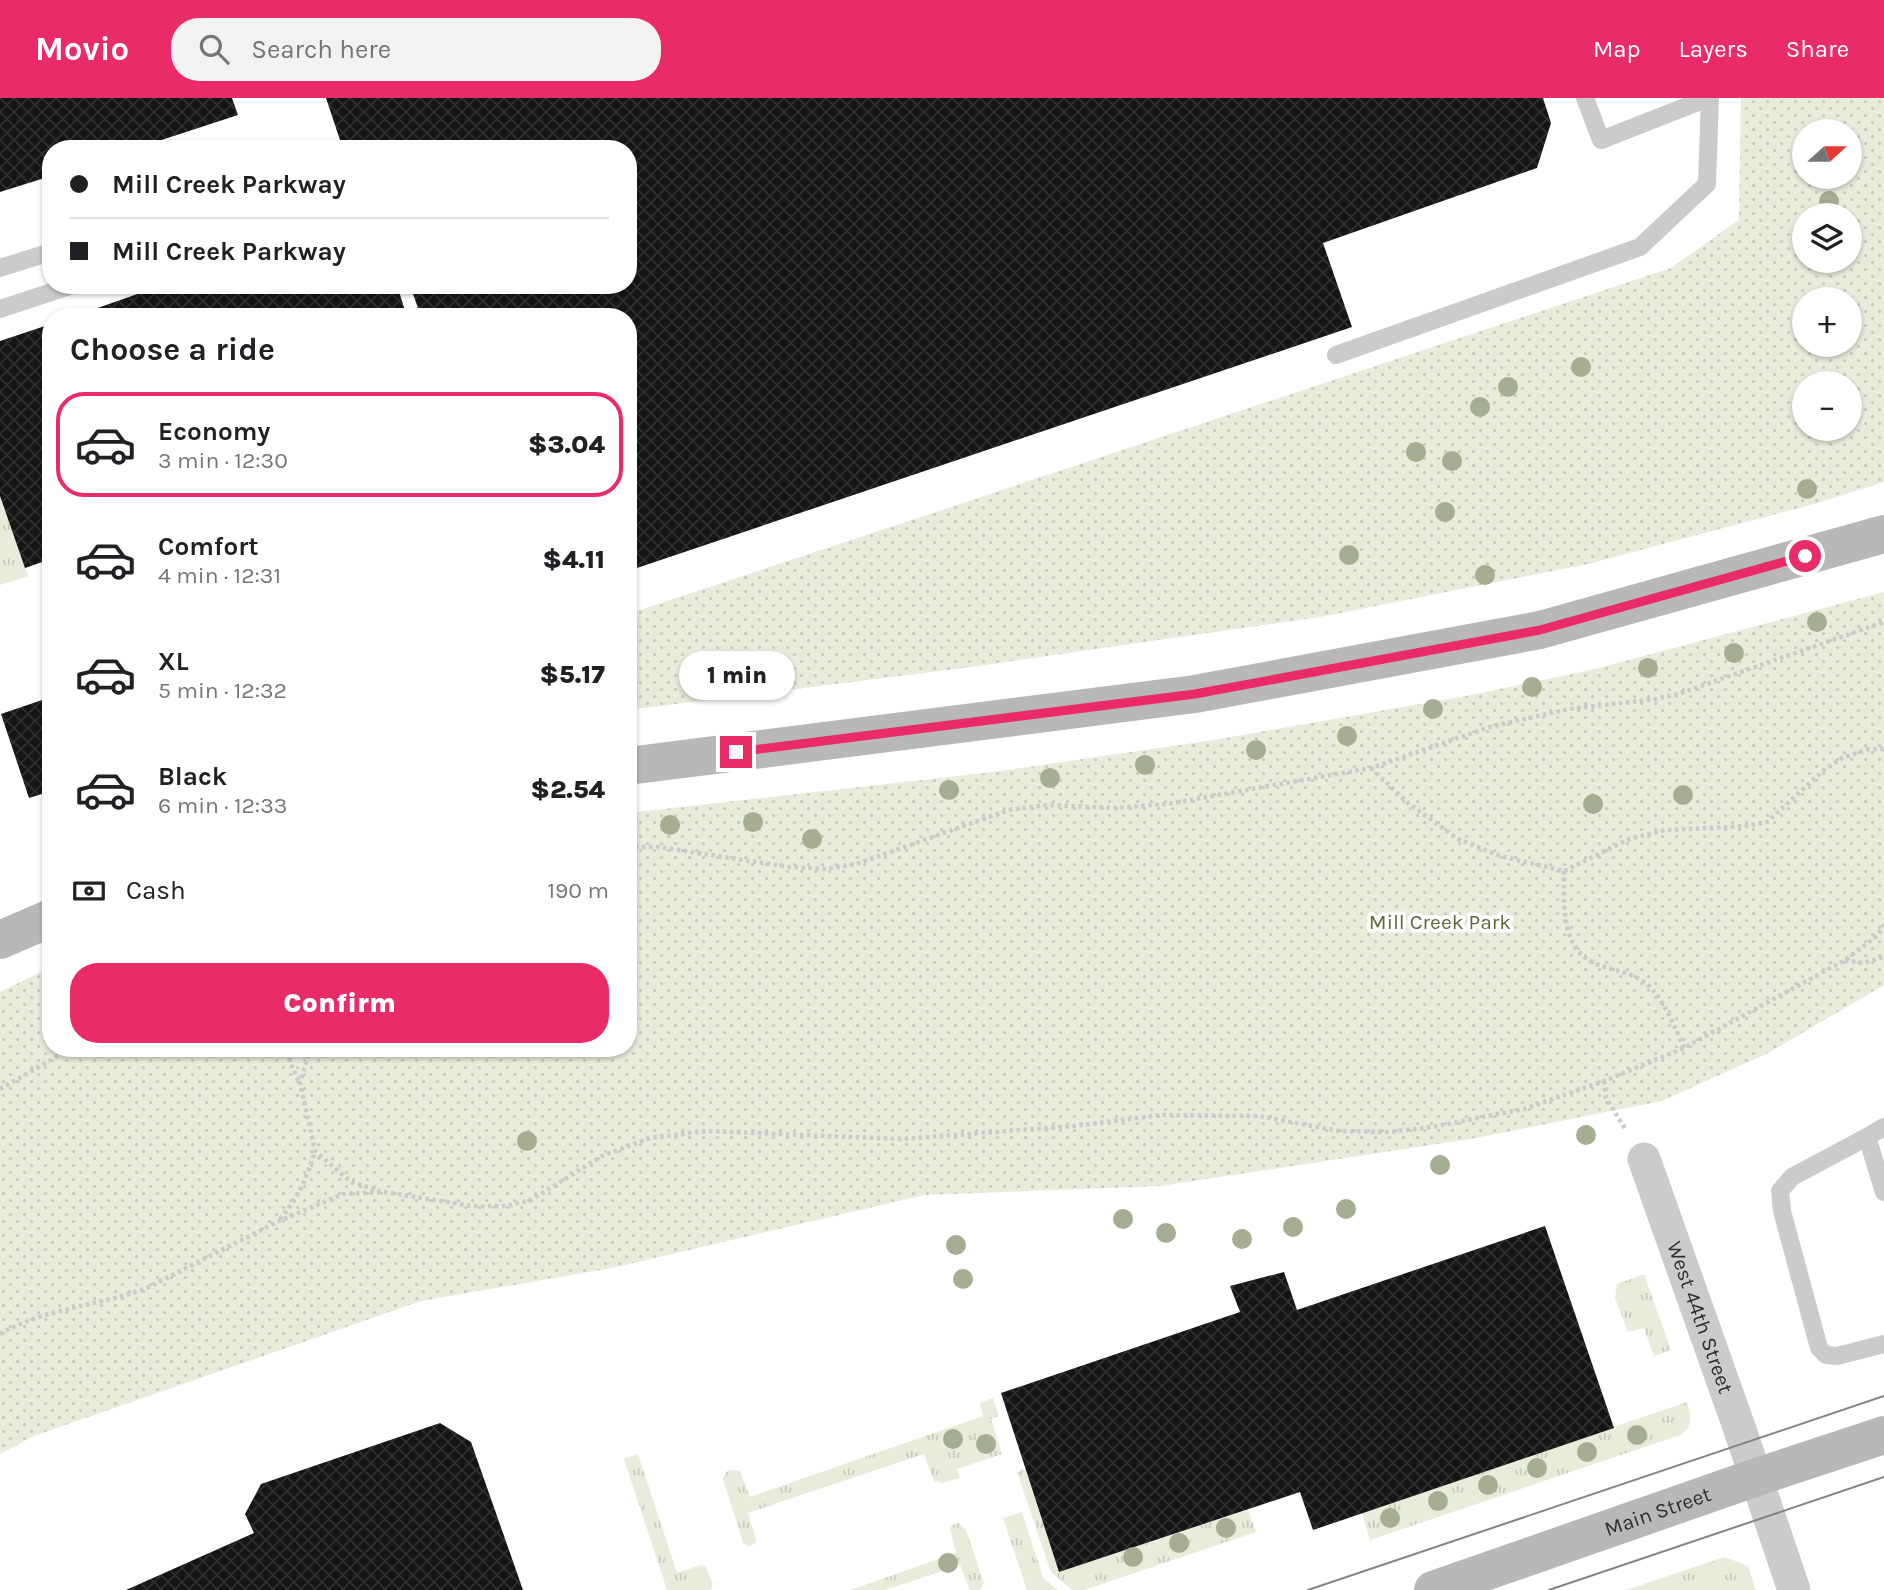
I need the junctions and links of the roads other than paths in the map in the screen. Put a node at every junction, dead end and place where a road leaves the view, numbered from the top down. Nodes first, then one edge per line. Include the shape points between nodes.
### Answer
1 (1585, 98) edge
2 (1709, 98) edge
3 (42, 255) edge
4 (0, 268) edge
5 (42, 294) edge
6 (1, 305) edge
7 (1336, 355) dead end
8 (1884, 534) edge
9 (637, 765) edge
10 (42, 922) edge
11 (0, 940) edge
12 (1884, 1127) edge
13 (1867, 1137) junction
14 (1644, 1159) road end
15 (1884, 1192) edge
16 (1884, 1344) edge
17 (1884, 1435) edge
18 (1756, 1477) junction
19 (1433, 1590) edge
20 (1794, 1590) edge

1 - 2 lane via 1601,140
2 - 7 lane via 1707,184 1640,247
3 - 4 lane
5 - 6 lane
8 - 9 main road via 1540,630 1195,694
10 - 11 main road
12 - 13 lane
13 - 15 lane
13 - 16 lane via 1792,1177 1780,1191 1819,1348 1826,1355 1837,1356
14 - 18 street, West 44th Street
17 - 18 main road, Main Street
18 - 19 main road, Main Street
18 - 20 street, West 44th Street

